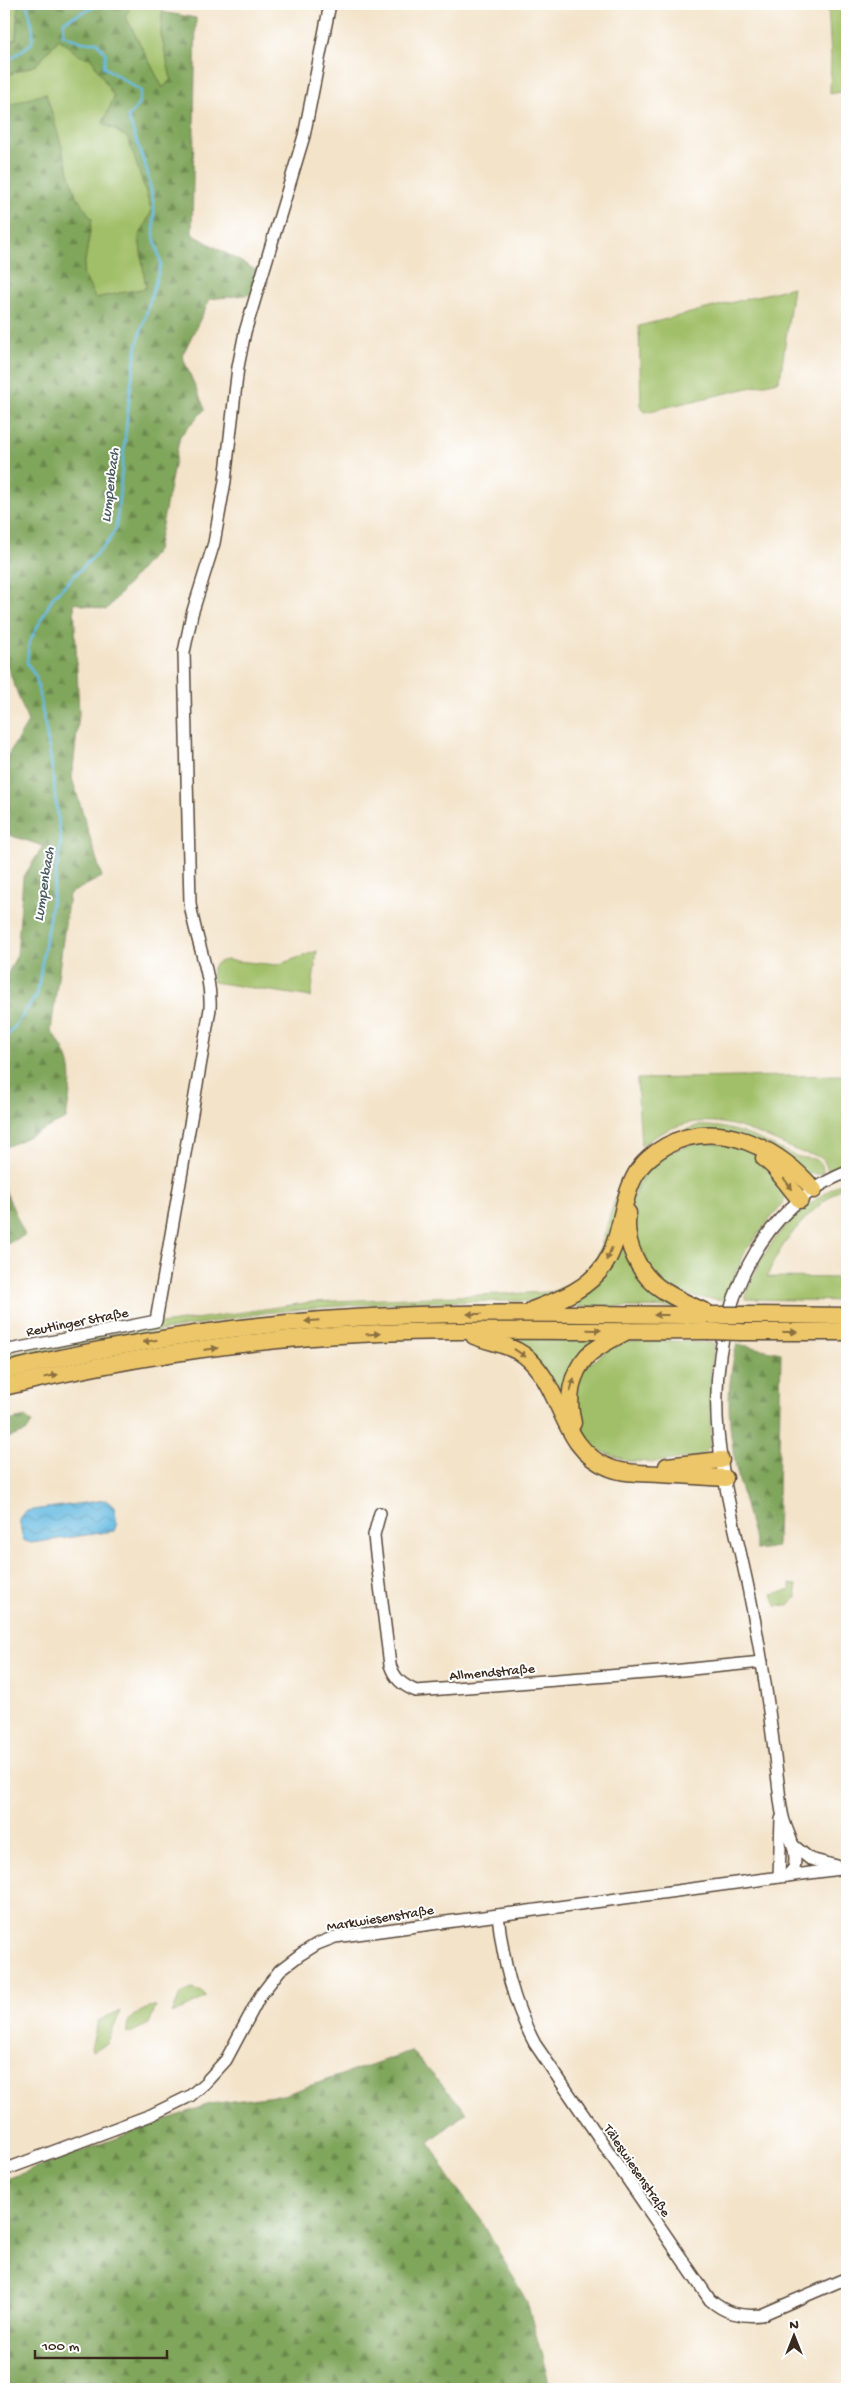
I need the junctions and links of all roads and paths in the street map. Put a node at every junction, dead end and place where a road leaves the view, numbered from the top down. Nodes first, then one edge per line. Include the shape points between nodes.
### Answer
1 (330, 4) edge
2 (847, 1172) edge
3 (814, 1190) junction
4 (800, 1200) junction
5 (523, 1314) junction
6 (711, 1315) junction
7 (847, 1316) edge
8 (458, 1331) junction
9 (627, 1331) junction
10 (847, 1332) edge
11 (4, 1351) edge
12 (4, 1371) edge
13 (4, 1387) edge
14 (722, 1460) junction
15 (725, 1478) junction
16 (380, 1513) dead end
17 (762, 1662) junction
18 (781, 1807) junction
19 (794, 1846) junction
20 (845, 1868) edge
21 (783, 1877) junction
22 (498, 1915) junction
23 (4, 2170) edge
24 (847, 2278) edge

1 - 11 street, Reutlinger Straße via 304,136 245,332 214,543 184,652 190,903 209,977 210,1001 156,1322
2 - 3 street
3 - 4 street
3 -> 5 highway via 781,1160 739,1139 707,1134 676,1140 637,1172 612,1249 606,1263 594,1277 581,1289
6 -> 4 highway via 662,1291 638,1264 627,1234 627,1218 634,1188 642,1175 664,1152 679,1145 694,1140 723,1140 763,1158
4 - 14 street via 765,1236 736,1292 717,1381
6 -> 5 highway
5 -> 12 highway via 392,1316 267,1325 159,1339
6 - 7 highway, bridge
8 -> 9 highway
13 -> 8 highway via 136,1360 235,1346 357,1334
8 -> 15 highway via 508,1346 530,1360 545,1378 575,1441 595,1460 628,1472
9 -> 10 highway, bridge
14 -> 9 highway via 674,1466 627,1466 605,1459 584,1443 570,1412 571,1385 587,1356
14 - 15 street
15 - 17 street
16 - 17 street, Allmendstraße via 374,1546 390,1665 399,1682 416,1691
17 - 18 street
18 - 19 street
18 - 21 street
19 - 20 street via 810,1859
19 - 21 street via 794,1868
20 - 21 street, Markwiesenstraße
21 - 22 street, Markwiesenstraße
22 - 23 street, Markwiesenstraße via 346,1935 317,1944 287,1964 269,1983 226,2060 200,2088 151,2115
22 - 24 street, Täleswiesenstraße via 509,1982 535,2044 710,2300 728,2312 750,2316

